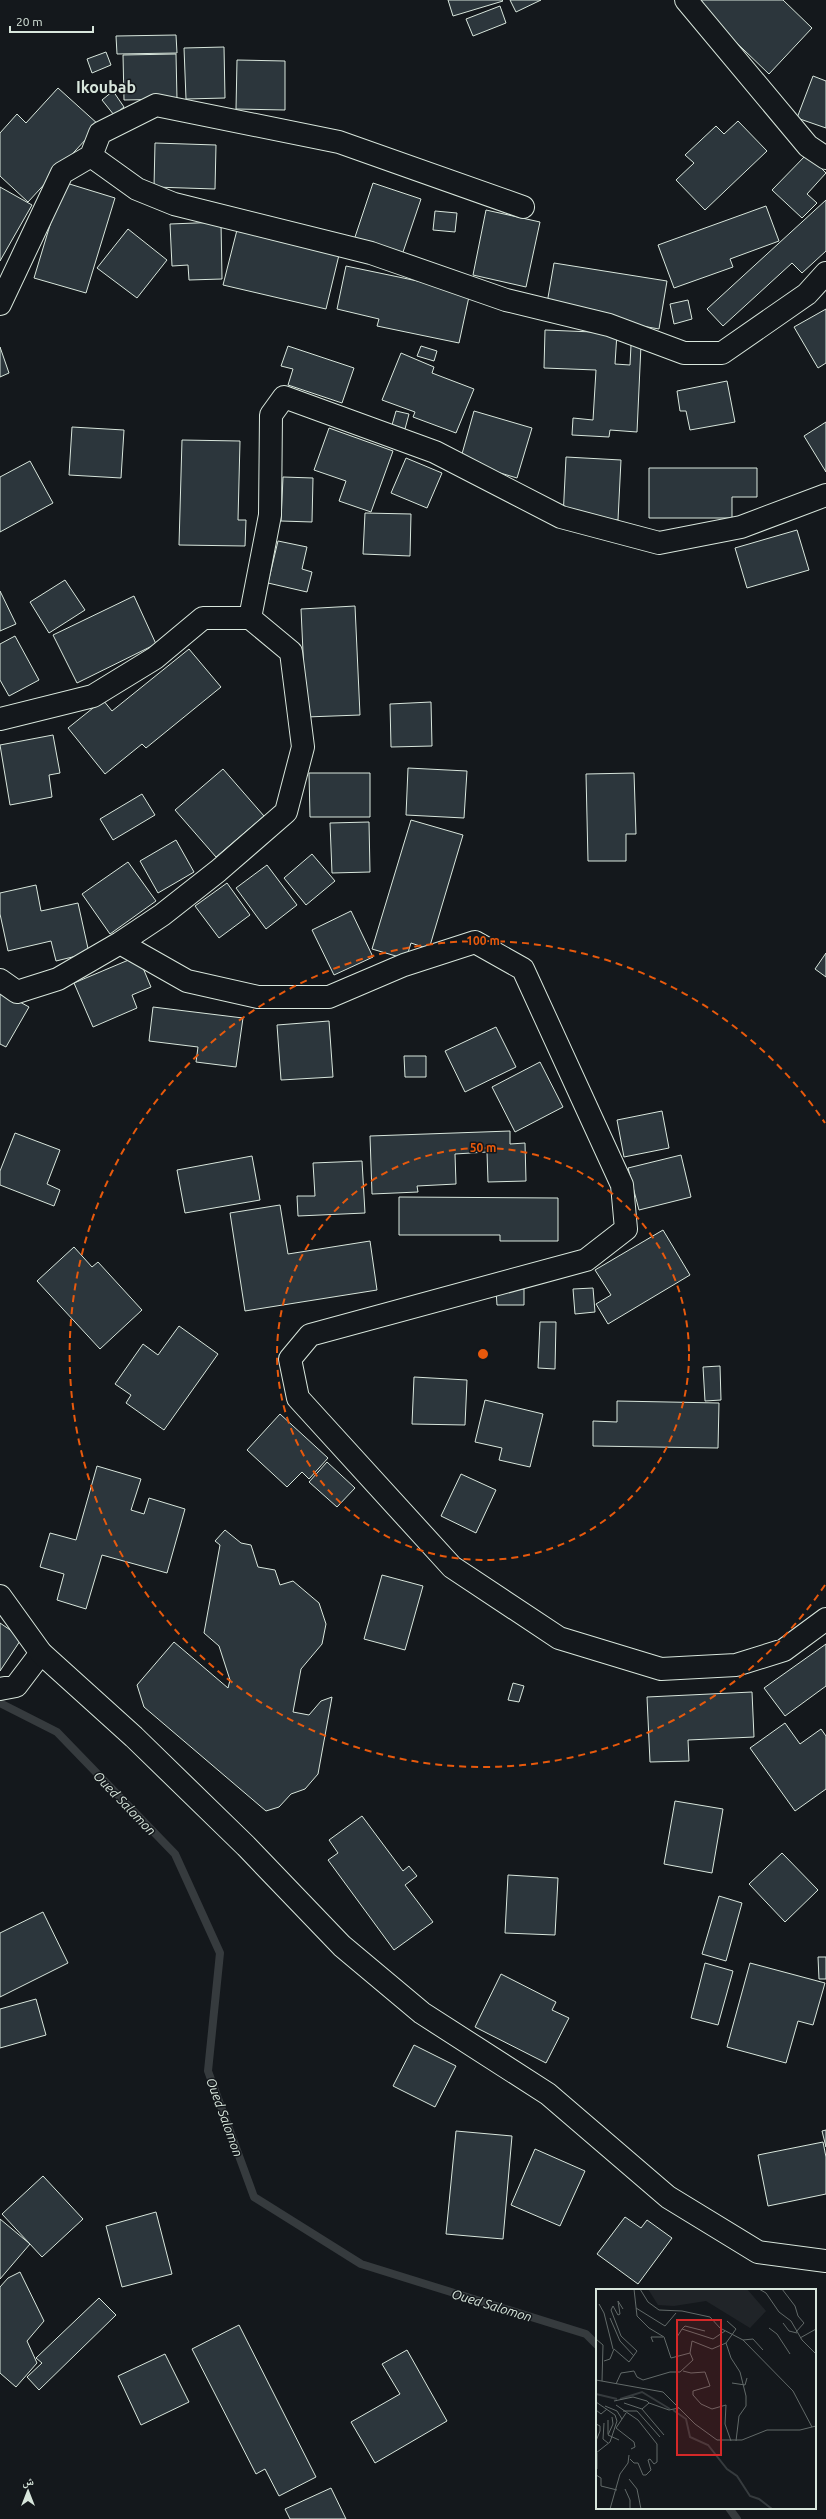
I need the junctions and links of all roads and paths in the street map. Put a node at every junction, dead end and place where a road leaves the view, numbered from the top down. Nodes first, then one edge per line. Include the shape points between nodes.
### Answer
1 (686, 0) edge
2 (91, 156) junction
3 (826, 158) edge
4 (523, 207) dead end
5 (826, 273) edge
6 (0, 304) edge
7 (826, 495) edge
8 (250, 618) junction
9 (0, 719) edge
10 (120, 943) junction
11 (0, 980) edge
12 (0, 1596) edge
13 (826, 1619) edge
14 (41, 1652) junction
15 (0, 1689) edge
16 (826, 2261) edge

1 - 3 street via 808,146
2 - 4 street via 100,133 156,105 339,142
2 - 5 street via 137,189 174,204 371,253 506,300 609,325 684,353 722,353 807,294
2 - 6 street via 62,173
7 - 8 street via 741,527 658,543 560,517 435,452 284,397 271,415 270,515
8 - 9 street via 203,618 155,658 93,696
8 - 10 street via 291,652 303,747 286,812 213,875
10 - 11 street via 58,979 17,992
10 - 13 street via 187,981 258,996 329,996 404,965 475,942 523,969 622,1185 626,1229 586,1260 310,1335 290,1359 298,1398 452,1567 559,1638 662,1670 736,1665 784,1650
12 - 14 street
14 - 15 street via 16,1686
14 - 16 street via 134,1737 241,1841 342,1946 422,2013 548,2094 668,2197 758,2252

